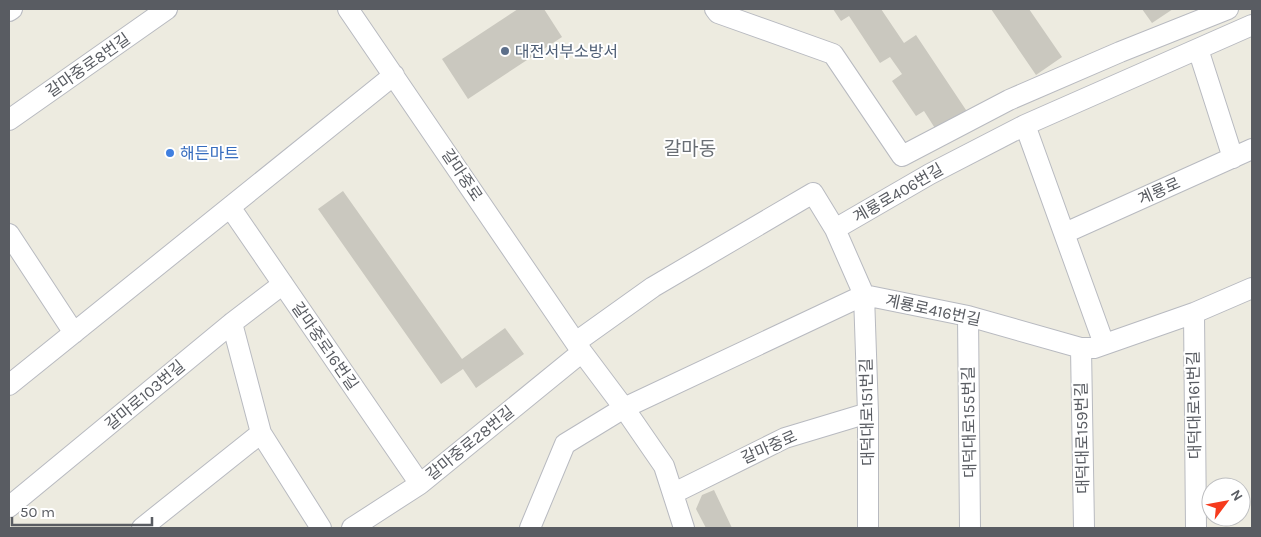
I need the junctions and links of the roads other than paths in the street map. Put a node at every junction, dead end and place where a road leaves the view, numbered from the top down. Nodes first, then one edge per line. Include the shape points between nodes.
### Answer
1 (12, 9) edge
2 (168, 9) edge
3 (348, 9) edge
4 (716, 9) edge
5 (1228, 9) edge
6 (9, 11) edge
7 (1252, 25) edge
8 (1198, 49) junction
9 (394, 75) junction
10 (9, 120) edge
11 (1025, 125) junction
12 (1252, 150) edge
13 (1233, 158) junction
14 (230, 207) junction
15 (835, 229) junction
16 (1065, 233) junction
17 (9, 234) edge
18 (283, 284) junction
19 (1252, 288) edge
20 (864, 295) junction
21 (1194, 313) junction
22 (968, 316) junction
23 (232, 323) junction
24 (74, 333) junction
25 (1104, 344) junction
26 (579, 347) junction
27 (1081, 348) junction
28 (9, 385) edge
29 (624, 408) junction
30 (868, 413) junction
31 (261, 433) junction
32 (420, 484) junction
33 (674, 493) junction
34 (9, 507) edge
35 (142, 528) edge
36 (321, 528) edge
37 (352, 528) edge
38 (530, 528) edge
39 (684, 528) edge
40 (868, 528) edge
41 (970, 528) edge
42 (1084, 528) edge
43 (1196, 528) edge

1 - 6 street
2 - 10 street, 갈마중로8번길
3 - 9 street, 갈마중로
4 - 5 street via 718,13 833,54 902,156 1009,100
7 - 8 street, 계룡로406번길
8 - 11 street, 계룡로406번길
8 - 13 street
9 - 14 street
9 - 26 street, 갈마중로
11 - 15 street, 계룡로406번길 via 930,174
11 - 16 street
12 - 13 street, 계룡로
13 - 16 street, 계룡로
14 - 18 street, 갈마중로16번길
14 - 24 street
15 - 20 street, 계룡로406번길
15 - 26 street via 813,193 653,288
16 - 25 street
17 - 24 street
18 - 23 street, 갈마로103번길
18 - 32 street, 갈마중로16번길
19 - 21 street, 계룡로416번길
20 - 22 street, 계룡로416번길
20 - 29 street, 계룡로416번길
20 - 30 street, 대덕대로151번길
21 - 25 street, 계룡로416번길
21 - 43 street, 대덕대로161번길
22 - 27 street, 계룡로416번길
22 - 41 street, 대덕대로155번길
23 - 31 street
23 - 34 street, 갈마로103번길
24 - 28 street
25 - 27 street, 계룡로416번길
26 - 29 street, 갈마중로
26 - 32 street, 갈마중로28번길
27 - 42 street, 대덕대로159번길
29 - 33 street, 갈마중로 via 664,466
29 - 38 street, 계룡로416번길 via 565,444
30 - 33 street, 갈마중로 via 785,438
30 - 40 street, 대덕대로151번길
31 - 35 street
31 - 36 street
32 - 37 street, 갈마중로28번길
33 - 39 street, 갈마중로

